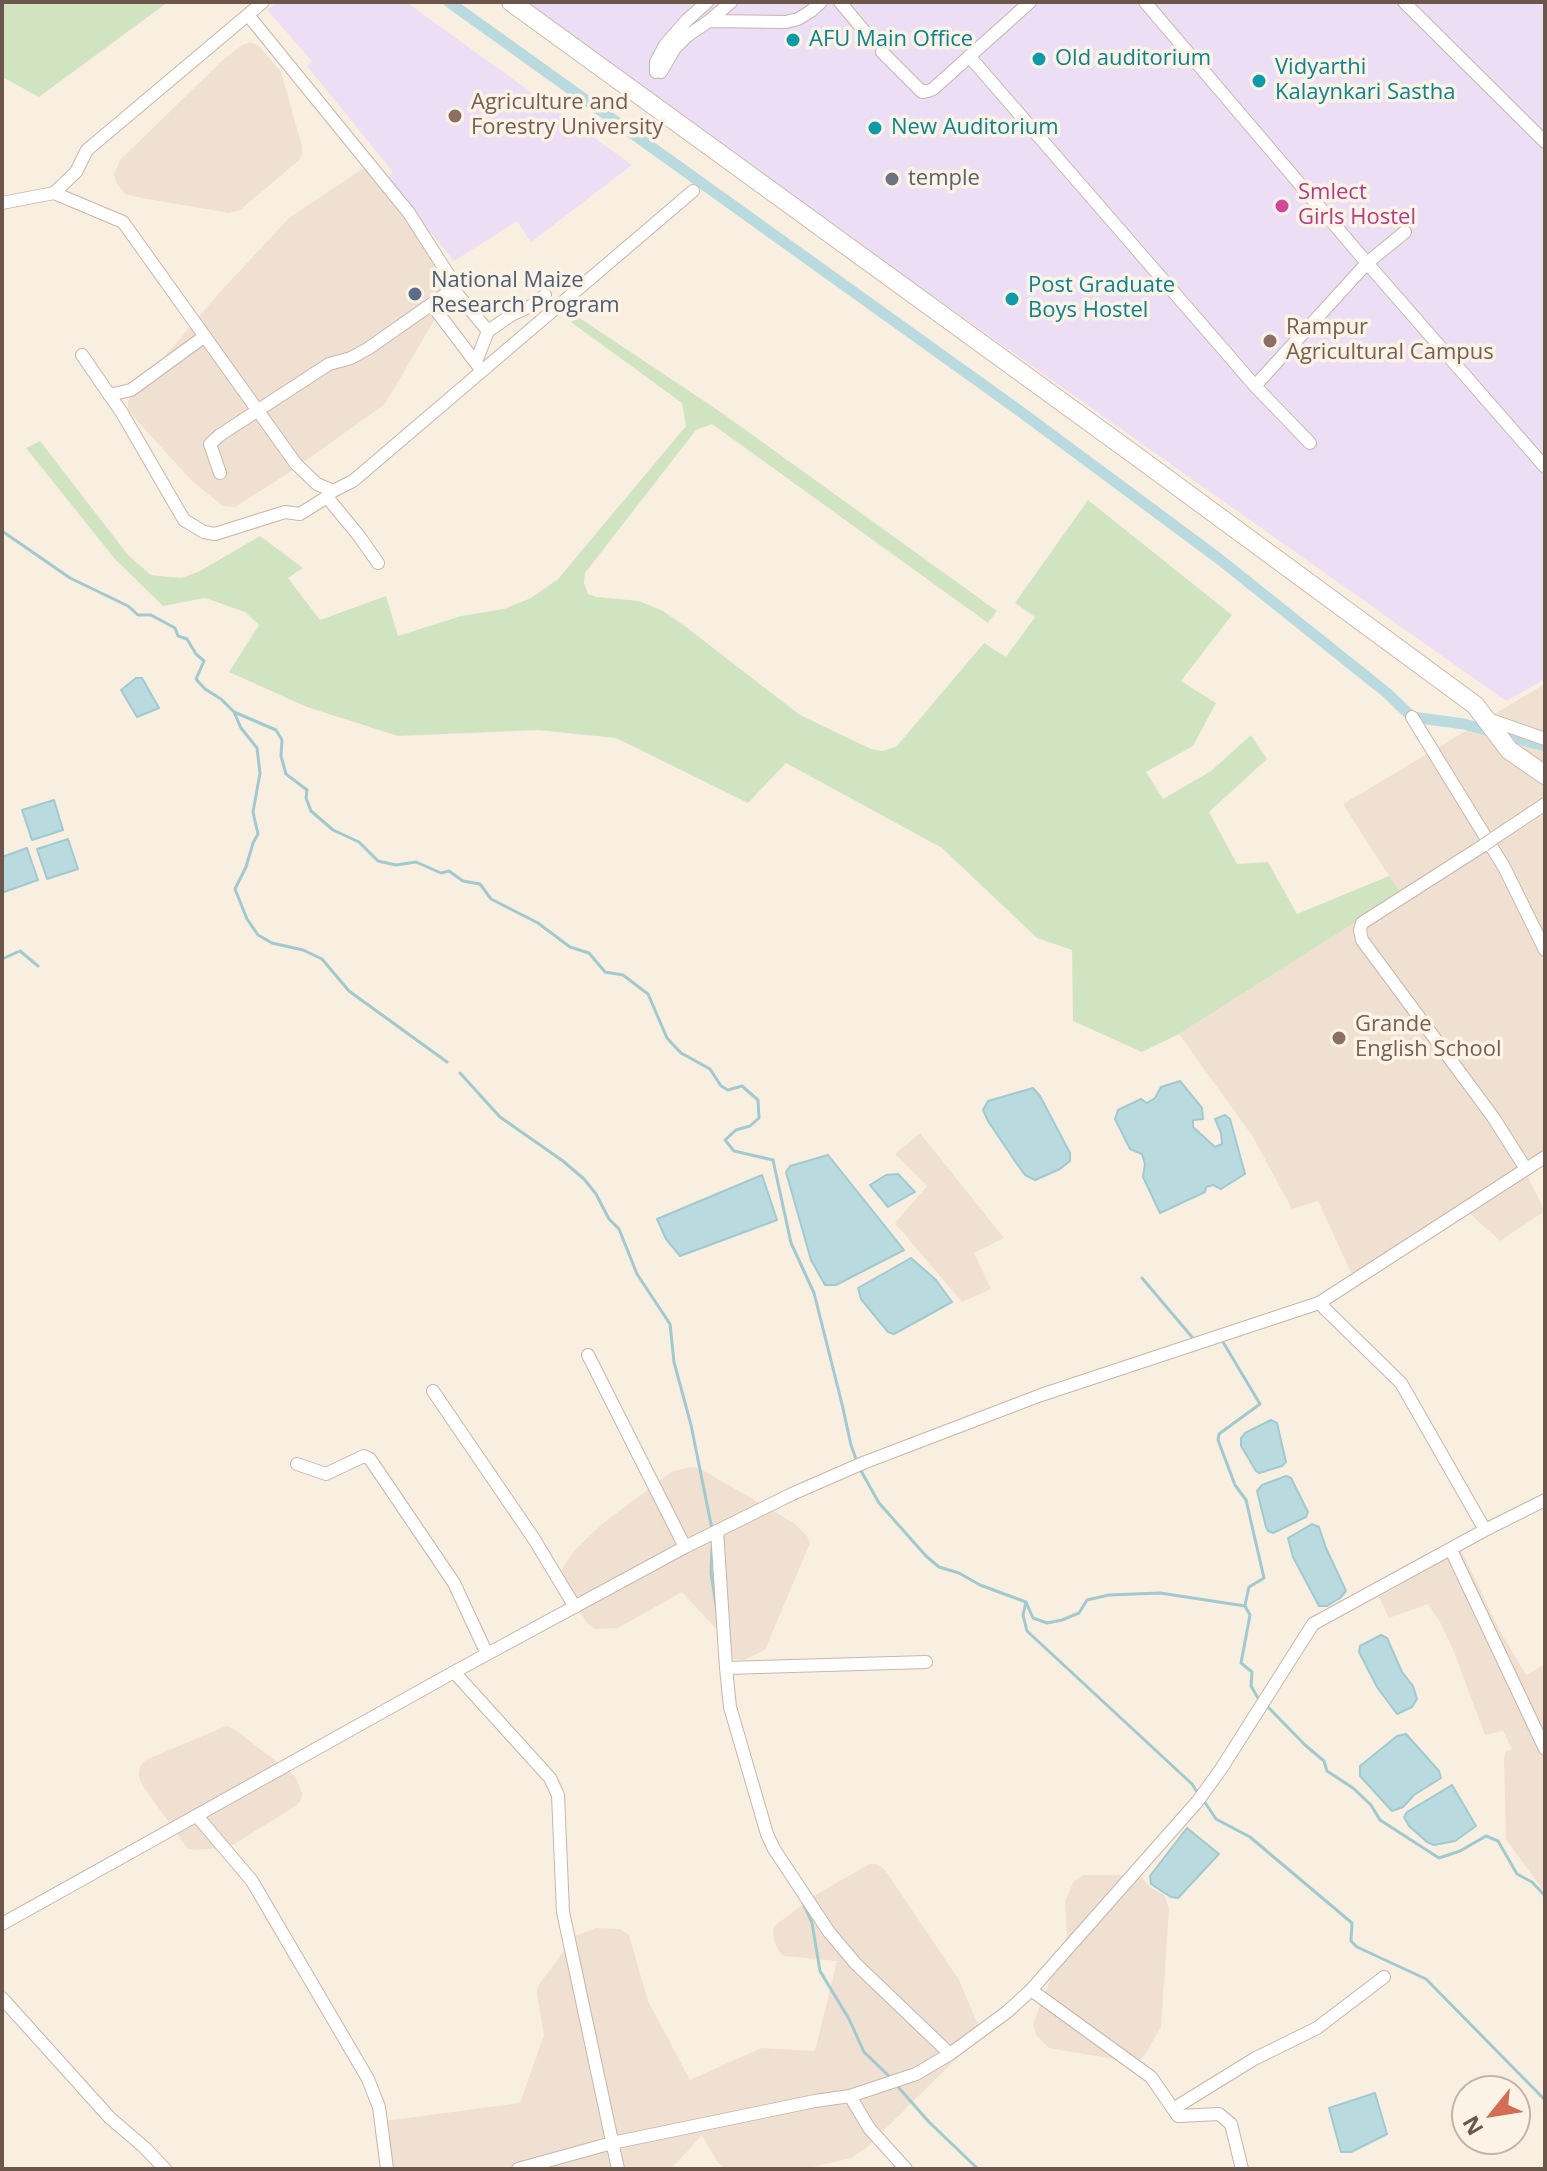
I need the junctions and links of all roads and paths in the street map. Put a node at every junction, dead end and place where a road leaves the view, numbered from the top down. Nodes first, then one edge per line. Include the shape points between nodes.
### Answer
1 (263, 2) edge
2 (511, 2) edge
3 (707, 2) edge
4 (731, 2) edge
5 (821, 2) edge
6 (840, 2) edge
7 (1030, 2) edge
8 (1145, 2) edge
9 (1404, 2) edge
10 (248, 15) junction
11 (709, 21) junction
12 (865, 32) dead end
13 (882, 52) dead end
14 (969, 56) junction
15 (1545, 142) edge
16 (693, 191) dead end
17 (54, 193) junction
18 (2, 203) edge
19 (1405, 232) dead end
20 (1367, 263) junction
21 (453, 289) junction
22 (545, 295) dead end
23 (432, 305) junction
24 (488, 331) junction
25 (205, 336) junction
26 (82, 355) dead end
27 (479, 366) junction
28 (1255, 386) junction
29 (109, 395) junction
30 (258, 410) junction
31 (1310, 443) dead end
32 (1545, 467) edge
33 (220, 473) dead end
34 (330, 494) junction
35 (378, 563) dead end
36 (1412, 717) dead end
37 (1490, 723) junction
38 (1545, 739) edge
39 (1545, 775) edge
40 (1545, 804) edge
41 (1545, 950) edge
42 (1545, 1157) edge
43 (1526, 1169) junction
44 (1319, 1303) junction
45 (588, 1355) dead end
46 (433, 1391) dead end
47 (297, 1464) dead end
48 (1545, 1500) edge
49 (1485, 1530) junction
50 (717, 1531) junction
51 (685, 1547) junction
52 (1451, 1550) junction
53 (575, 1607) junction
54 (487, 1654) junction
55 (926, 1662) dead end
56 (726, 1668) junction
57 (454, 1672) junction
58 (1545, 1749) edge
59 (197, 1816) junction
60 (2, 1924) edge
61 (1384, 1977) dead end
62 (1031, 1990) junction
63 (2, 1998) edge
64 (950, 2054) junction
65 (850, 2096) junction
66 (1173, 2109) junction
67 (612, 2143) junction
68 (165, 2169) edge
69 (387, 2169) edge
70 (518, 2169) edge
71 (618, 2169) edge
72 (906, 2169) edge
73 (1242, 2169) edge

1 - 10 street
2 - 37 main road via 1475,705
3 - 11 street via 665,45 656,62 658,72 675,48
4 - 11 street
5 - 11 street via 786,22
6 - 12 street
7 - 14 street
8 - 20 street
9 - 15 street
10 - 17 street via 87,150 76,172
10 - 21 street via 409,213
13 - 14 street via 922,92 933,89
14 - 28 street
16 - 27 street
17 - 18 street
17 - 25 street via 123,222
19 - 20 street
20 - 28 street
20 - 32 street
21 - 23 street
21 - 24 street
22 - 24 street
23 - 27 street
23 - 30 street via 369,348 329,364
24 - 27 street
25 - 29 street via 131,390
25 - 30 street
26 - 29 street
27 - 34 street via 353,481
28 - 31 street
29 - 34 street via 184,520 204,532 215,534 285,512 300,514
30 - 33 street via 210,444
30 - 34 street via 308,477
34 - 35 street
36 - 41 street via 1504,867
37 - 38 street
37 - 39 main road via 1509,750
40 - 43 street via 1362,923 1360,930 1362,940
42 - 43 street
43 - 44 street
44 - 49 street via 1401,1383
44 - 50 street via 1041,1395 858,1465
45 - 51 street
46 - 53 street
47 - 54 street via 326,1474 364,1456 370,1459 454,1583
48 - 49 street
49 - 52 street
50 - 51 street
50 - 56 street
51 - 53 street
52 - 58 street
52 - 62 street via 1313,1624 1197,1802
53 - 54 street
54 - 57 street
55 - 56 street
56 - 64 street via 730,1707 774,1849 856,1964
57 - 59 street
57 - 67 street via 550,1778 558,1795 563,1912
59 - 60 street
59 - 69 street via 252,1881 368,2079 379,2107
61 - 66 street via 1317,2028
62 - 64 street
62 - 66 street via 1151,2077
63 - 68 street via 110,2118
64 - 65 street via 916,2074
65 - 67 street
65 - 72 street via 869,2128
66 - 73 street via 1178,2116 1219,2114 1231,2124
67 - 70 street
67 - 71 street

